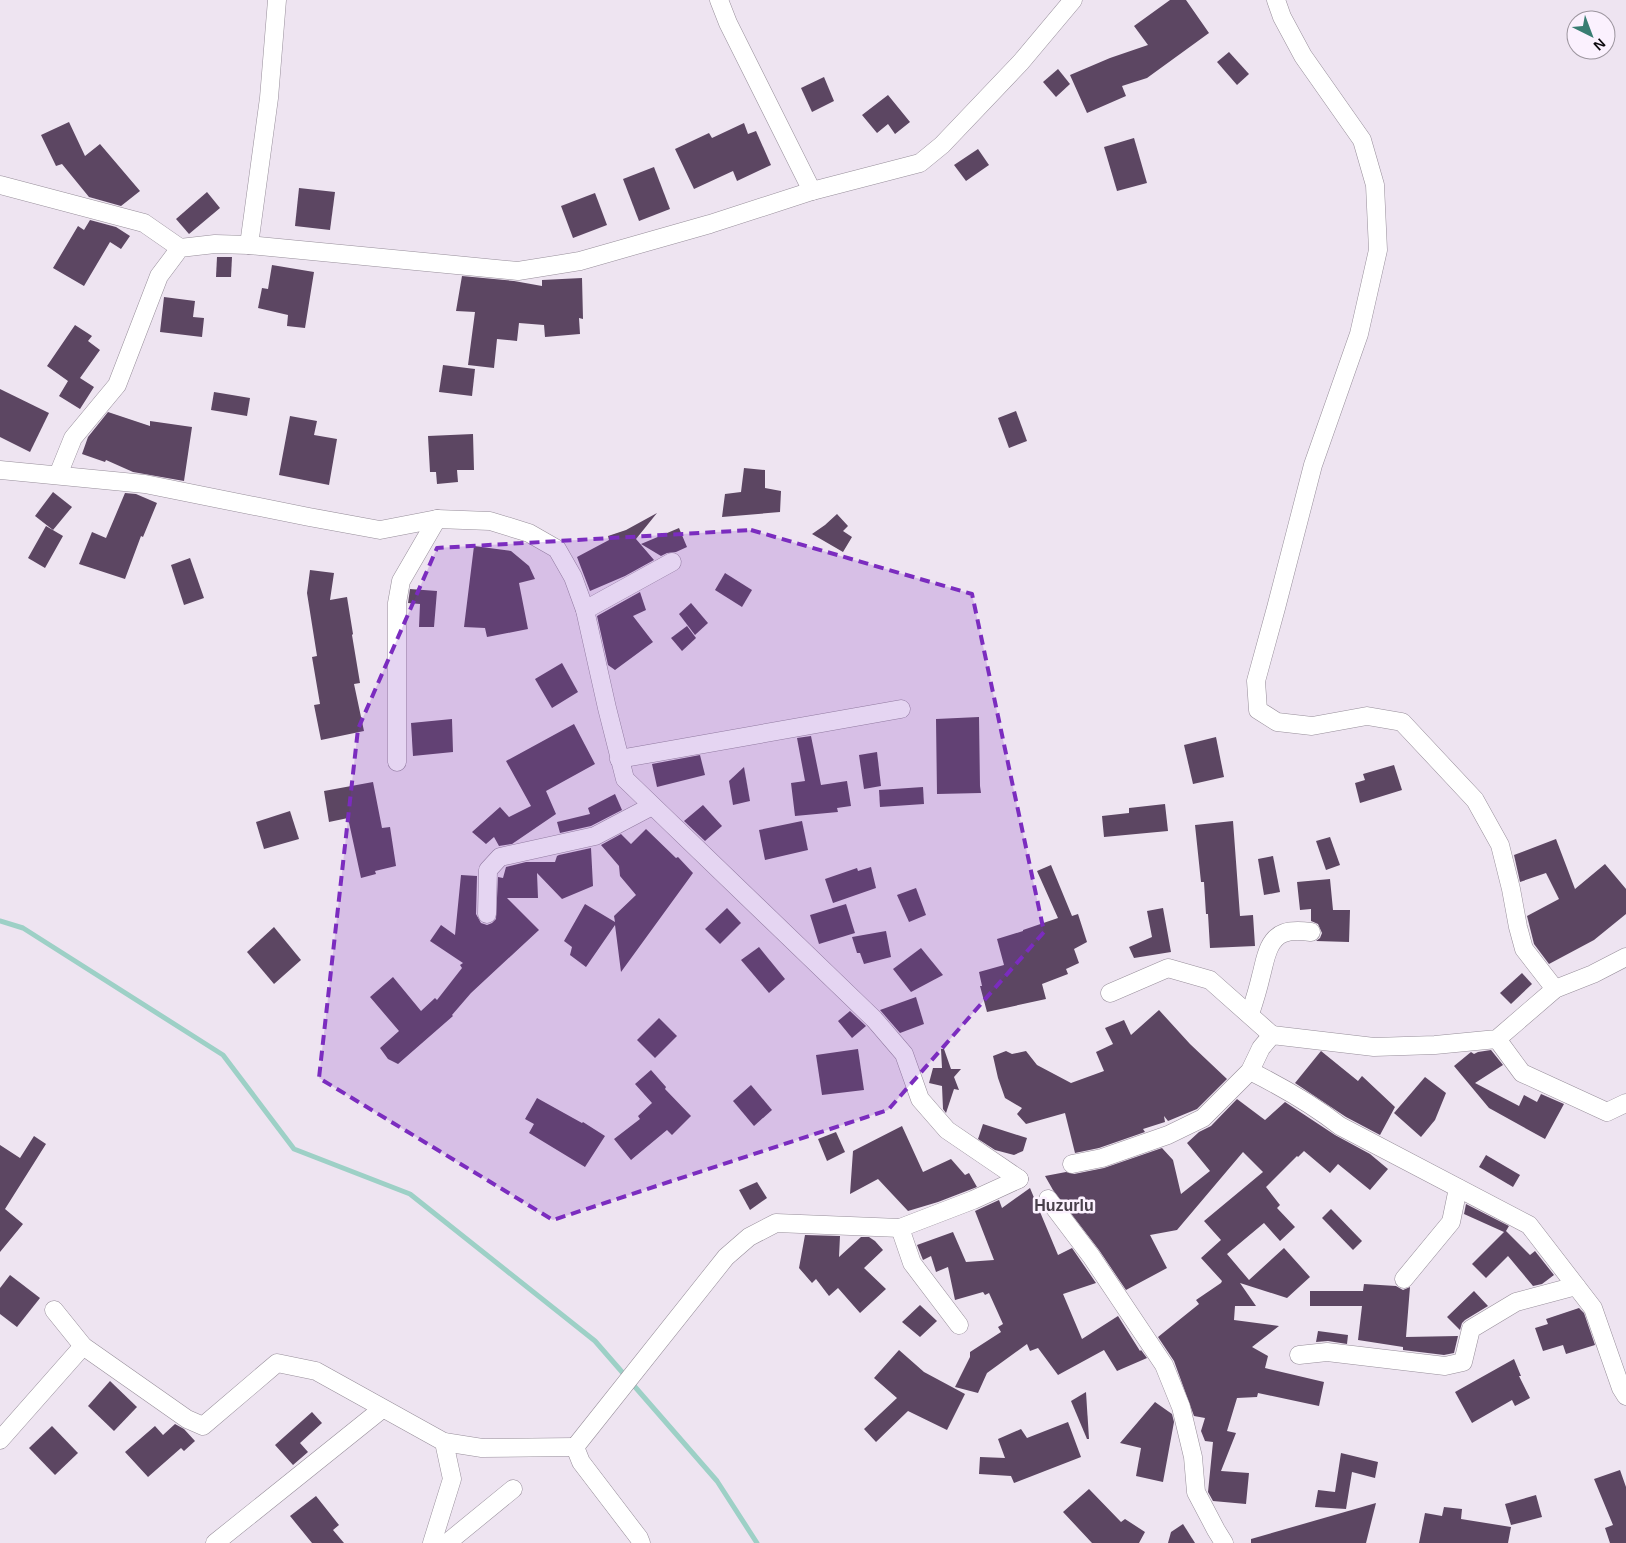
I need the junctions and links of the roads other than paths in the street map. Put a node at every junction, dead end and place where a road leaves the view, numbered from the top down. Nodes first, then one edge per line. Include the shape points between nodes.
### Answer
1 (277, 0) edge
2 (719, 0) edge
3 (1073, 0) edge
4 (1276, 0) edge
5 (0, 185) edge
6 (812, 191) junction
7 (249, 245) junction
8 (180, 248) junction
9 (0, 470) edge
10 (58, 475) junction
11 (437, 520) junction
12 (672, 562) dead end
13 (586, 610) junction
14 (901, 709) dead end
15 (620, 759) junction
16 (397, 762) dead end
17 (652, 806) junction
18 (488, 914) dead end
19 (1311, 932) dead end
20 (1626, 957) edge
21 (1555, 989) junction
22 (1110, 993) dead end
23 (1250, 1014) junction
24 (1272, 1035) junction
25 (1497, 1039) junction
26 (1250, 1072) junction
27 (1626, 1103) edge
28 (1072, 1164) dead end
29 (1458, 1188) junction
30 (1048, 1199) dead end
31 (900, 1228) junction
32 (1404, 1279) dead end
33 (1576, 1286) junction
34 (54, 1310) dead end
35 (959, 1325) dead end
36 (82, 1346) junction
37 (1300, 1355) dead end
38 (1626, 1396) edge
39 (382, 1409) junction
40 (0, 1440) edge
41 (444, 1442) junction
42 (575, 1448) junction
43 (513, 1489) dead end
44 (215, 1543) edge
45 (432, 1543) edge
46 (447, 1543) edge
47 (641, 1543) edge
48 (1224, 1543) edge

1 - 7 street via 269,98
2 - 6 street
3 - 6 street via 1014,69 942,145 920,163
4 - 21 street via 1303,56 1362,140 1374,185 1378,250 1359,334 1313,465 1256,681 1258,710 1277,722 1312,726 1367,716 1402,722 1475,800 1500,845 1524,949
5 - 8 street via 144,223
6 - 7 street via 580,261 518,271
7 - 8 street
8 - 10 street via 159,276 117,385 73,438
9 - 10 street
10 - 11 street via 144,484 380,530
11 - 13 street via 490,521 529,533 557,549 574,577
11 - 16 street via 401,581 397,603
12 - 13 street
13 - 15 street
14 - 15 street
15 - 17 street via 624,779
17 - 18 street via 595,836 500,857 488,870
17 - 31 street via 874,1019 904,1054 920,1099 947,1130 1019,1179
19 - 23 street via 1283,933 1274,939 1266,955
20 - 21 street
21 - 25 street
22 - 23 street via 1168,968 1210,980
23 - 24 street
24 - 25 street via 1374,1047
24 - 26 street via 1261,1048
25 - 27 street via 1522,1073 1607,1112
26 - 28 street via 1203,1118 1168,1135 1102,1158
26 - 29 street via 1282,1087 1340,1126
29 - 32 street via 1451,1222
29 - 33 street via 1529,1225
30 - 48 street via 1091,1256 1164,1365 1181,1407 1194,1458 1196,1492
31 - 35 street via 912,1264
31 - 42 street via 776,1223 749,1237 726,1257
33 - 37 street via 1516,1302 1471,1329 1463,1362 1445,1366 1327,1352
33 - 38 street via 1593,1308
34 - 36 street
36 - 39 street via 187,1419 203,1426 277,1363 316,1371
36 - 40 street
39 - 41 street
39 - 44 street
41 - 42 street via 482,1448
41 - 45 street via 452,1479
42 - 47 street via 581,1462
43 - 46 street

